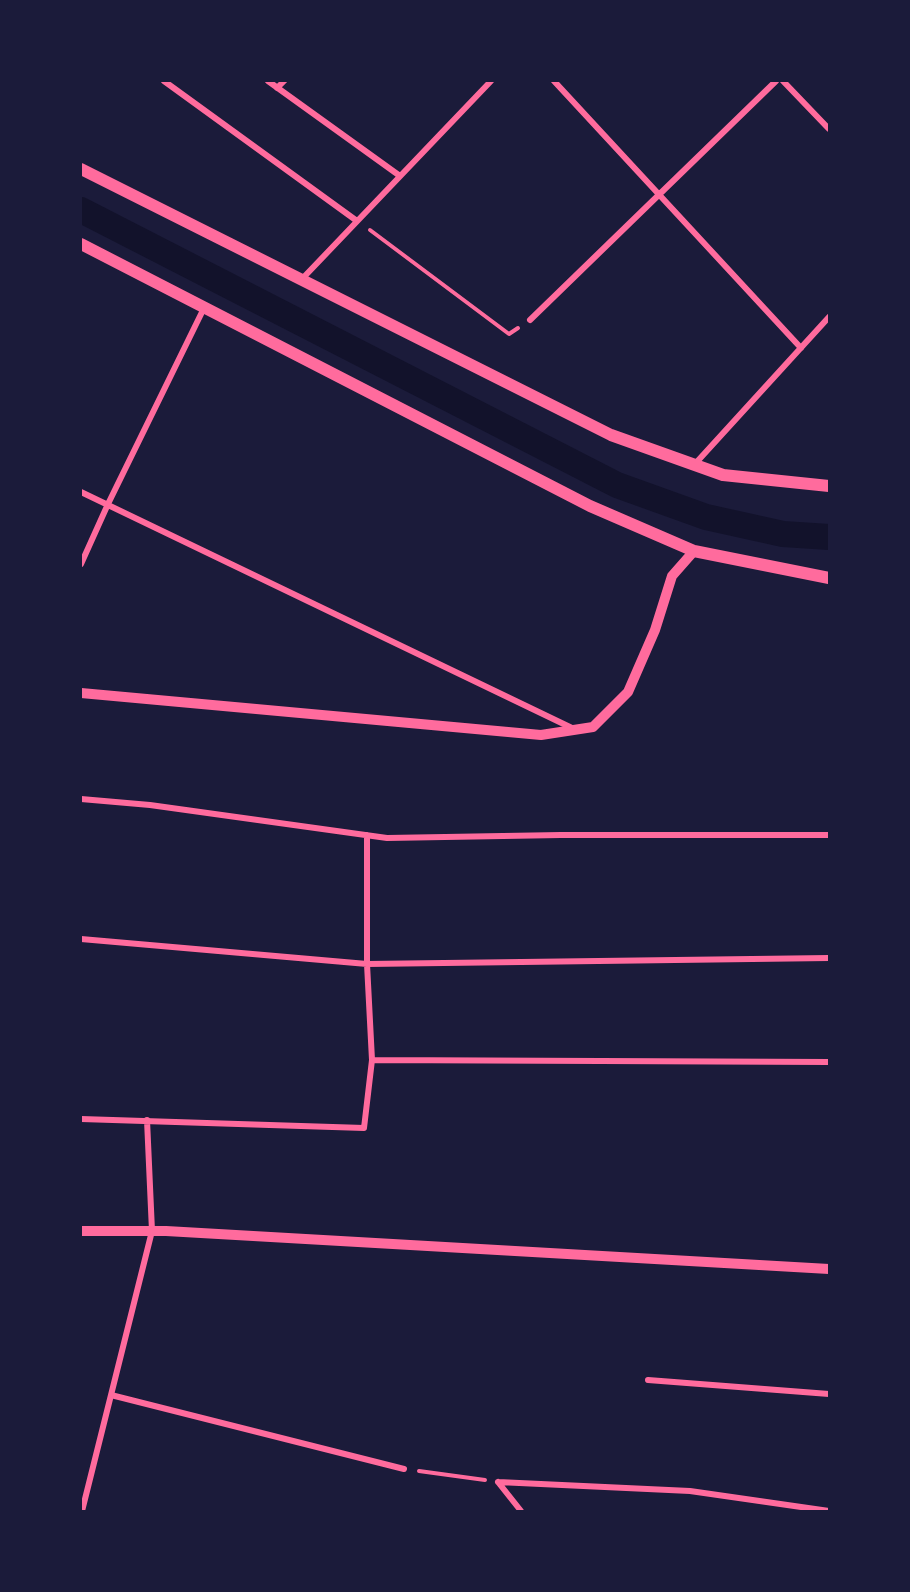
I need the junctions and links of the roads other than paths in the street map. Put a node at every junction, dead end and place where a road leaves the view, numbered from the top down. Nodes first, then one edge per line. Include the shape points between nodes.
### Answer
1 (164, 81) edge
2 (268, 81) edge
3 (284, 81) edge
4 (491, 81) edge
5 (554, 81) edge
6 (776, 81) edge
7 (783, 81) edge
8 (277, 88) junction
9 (829, 129) edge
10 (81, 169) edge
11 (400, 176) junction
12 (659, 194) junction
13 (357, 221) junction
14 (81, 244) edge
15 (302, 279) junction
16 (204, 308) junction
17 (829, 317) edge
18 (530, 320) road end
19 (801, 348) junction
20 (694, 465) junction
21 (829, 486) edge
22 (81, 492) edge
23 (108, 504) junction
24 (694, 551) junction
25 (81, 564) edge
26 (829, 578) edge
27 (81, 693) edge
28 (576, 730) junction
29 (81, 799) edge
30 (367, 835) junction
31 (829, 836) edge
32 (81, 939) edge
33 (829, 958) edge
34 (367, 964) junction
35 (372, 1060) junction
36 (829, 1062) edge
37 (81, 1119) edge
38 (147, 1120) junction
39 (81, 1231) edge
40 (152, 1231) junction
41 (829, 1269) edge
42 (648, 1380) dead end
43 (829, 1394) edge
44 (111, 1395) junction
45 (404, 1469) road end
46 (82, 1511) edge
47 (521, 1511) edge
48 (829, 1511) edge

1 - 13 street
2 - 8 street
3 - 8 street
4 - 11 street
5 - 12 street
6 - 12 street
7 - 9 street
8 - 11 street
10 - 15 main road
11 - 13 street
12 - 18 street
12 - 19 street
13 - 15 street
14 - 16 main road
15 - 20 main road via 611,435
16 - 23 street
16 - 24 main road via 590,506
17 - 19 street
19 - 20 street
20 - 21 main road via 723,475
22 - 23 street
23 - 25 street
23 - 28 street
24 - 26 main road
24 - 28 street via 672,576 655,630 627,692 593,727
27 - 28 street via 541,735
29 - 30 street
30 - 31 street
30 - 34 street
32 - 34 street
33 - 34 street
34 - 35 street
35 - 36 street
35 - 38 street via 364,1128
37 - 38 street
38 - 40 street
39 - 40 street
40 - 41 street
40 - 44 street
42 - 43 street
44 - 45 street
44 - 46 street
47 - 48 street via 498,1482 690,1491

